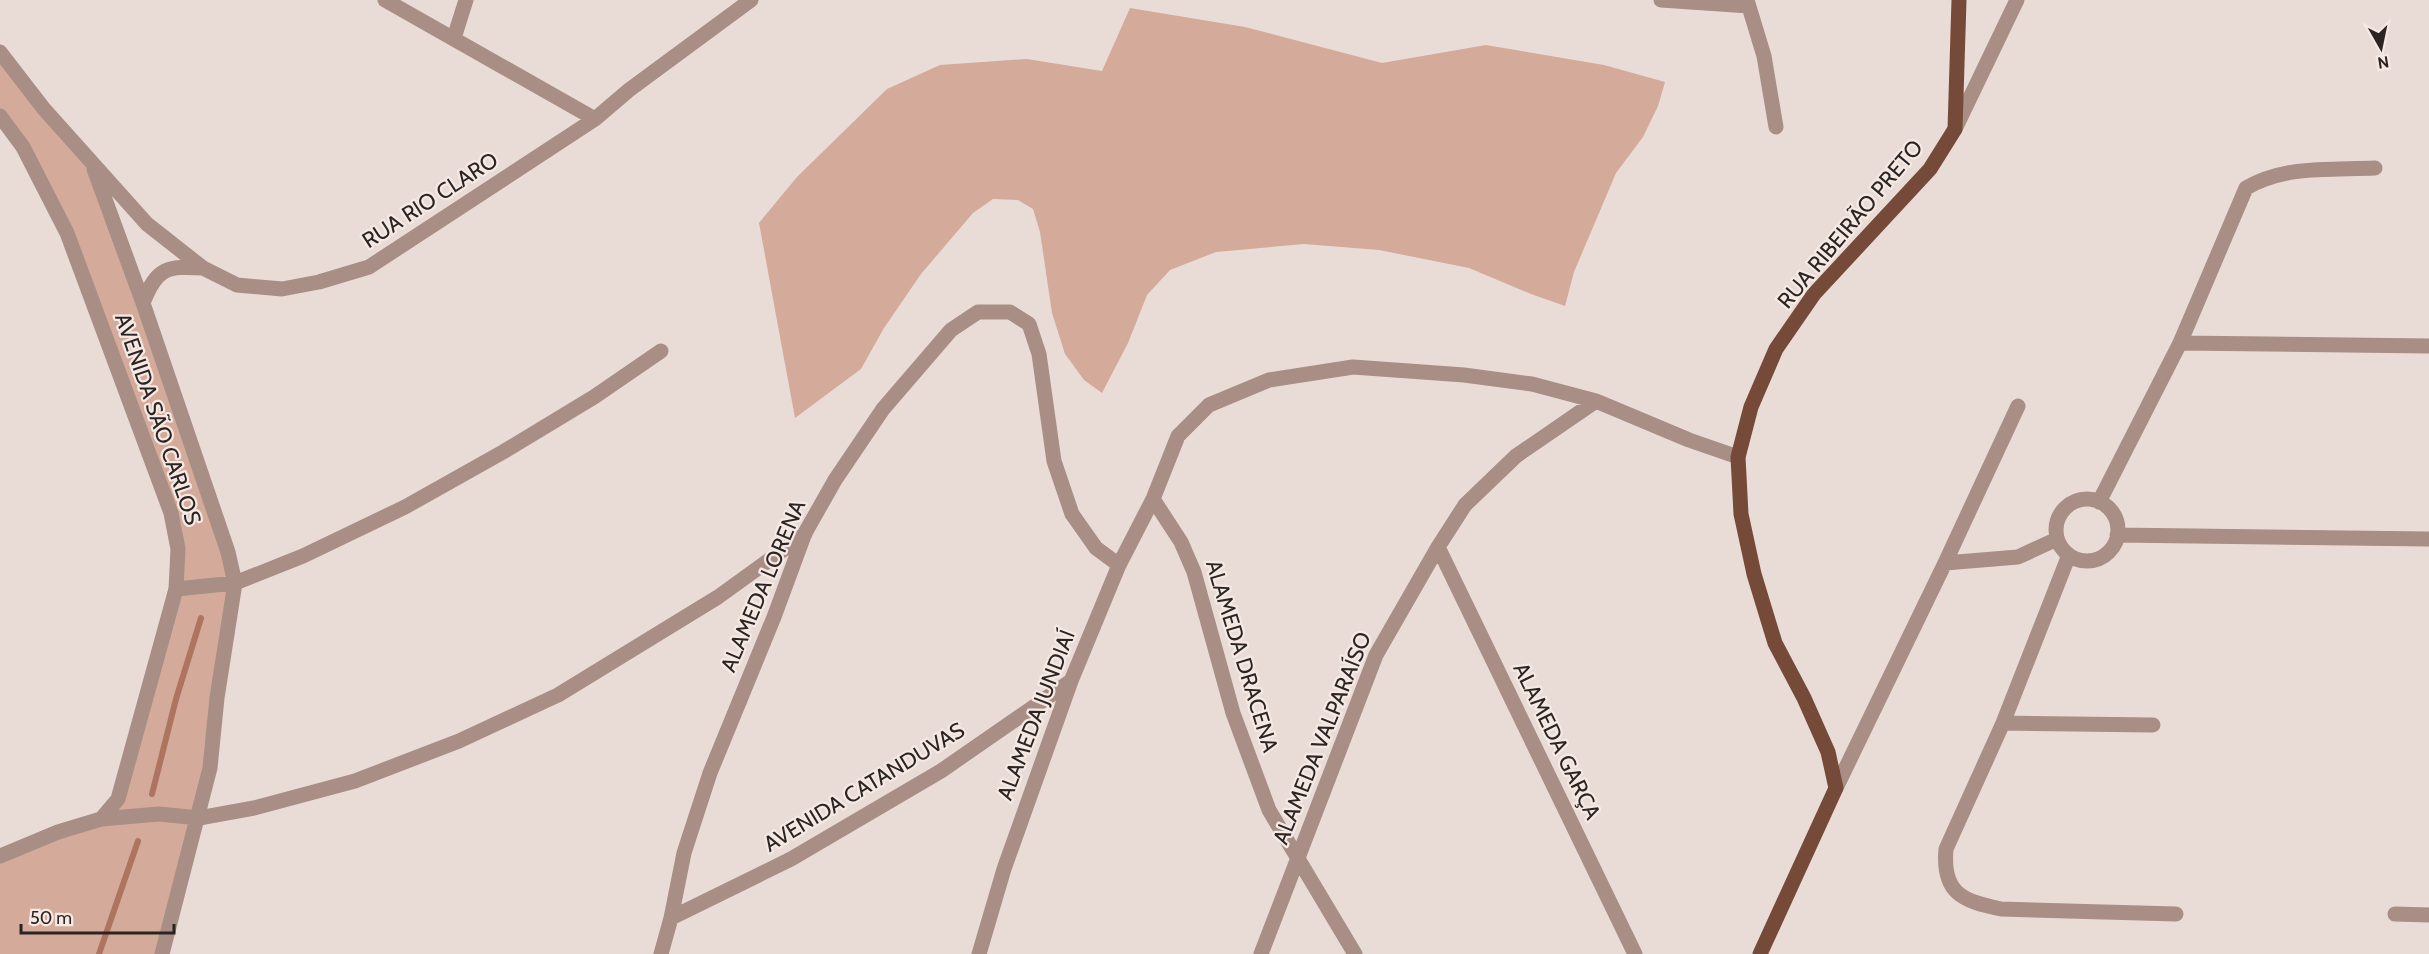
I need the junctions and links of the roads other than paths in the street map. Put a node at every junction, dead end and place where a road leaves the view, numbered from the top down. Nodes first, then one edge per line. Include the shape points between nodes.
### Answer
1 (385, 0) edge
2 (466, 0) edge
3 (751, 0) edge
4 (1661, 0) edge
5 (1959, 0) edge
6 (2017, 0) edge
7 (1748, 3) edge
8 (454, 38) junction
9 (0, 52) edge
10 (0, 116) edge
11 (595, 119) junction
12 (1776, 127) dead end
13 (1955, 129) junction
14 (90, 159) junction
15 (2375, 168) dead end
16 (203, 268) junction
17 (143, 303) junction
18 (2180, 343) junction
19 (2429, 346) edge
20 (661, 351) dead end
21 (1596, 401) junction
22 (2018, 406) dead end
23 (1738, 457) junction
24 (1153, 499) junction
25 (2099, 502) junction
26 (805, 533) junction
27 (2117, 535) junction
28 (2057, 539) junction
29 (2429, 539) edge
30 (1438, 547) junction
31 (2069, 555) junction
32 (1945, 563) junction
33 (1119, 565) junction
34 (235, 583) junction
35 (177, 589) junction
36 (1071, 681) junction
37 (2003, 723) junction
38 (2153, 725) dead end
39 (1836, 788) junction
40 (199, 818) junction
41 (101, 819) junction
42 (0, 856) edge
43 (1297, 857) junction
44 (2176, 914) dead end
45 (2395, 914) dead end
46 (2429, 915) edge
47 (671, 918) junction
48 (660, 953) edge
49 (162, 954) edge
50 (979, 954) edge
51 (1261, 954) edge
52 (1355, 954) edge
53 (1635, 954) edge
54 (1760, 954) edge

1 - 8 street
2 - 8 street
3 - 11 street, RUA RIO CLARO
4 - 7 street
5 - 13 main road
6 - 13 street, RUA RIBEIRÃO PRETO
7 - 12 street via 1764,56
8 - 11 street
9 - 14 street, RUA RIO CLARO via 44,109
10 - 35 street, AVENIDA SÃO CARLOS via 23,147 76,256 171,513 178,549
11 - 16 street, RUA RIO CLARO via 369,267 282,289 237,285
13 - 23 main road, RUA RIBEIRÃO PRETO via 1930,169 1814,294 1776,350 1751,407
14 - 16 street, RUA RIO CLARO via 147,224
14 - 17 street
15 - 18 street via 2286,172 2246,188
16 - 17 street via 179,266 163,271 150,283
17 - 34 street via 228,552
18 - 19 street
18 - 25 street
20 - 34 street via 504,452 405,507 303,556
21 - 23 street, ALAMEDA JUNDIAÍ
21 - 24 street, ALAMEDA JUNDIAÍ via 1532,384 1353,367 1269,380 1209,405 1178,436
21 - 30 street, ALAMEDA VALPARAÍSO via 1516,456 1465,505
22 - 32 street
23 - 39 main road, RUA RIBEIRÃO PRETO via 1741,514 1754,574 1775,643 1828,752
24 - 33 street, ALAMEDA JUNDIAÍ
24 - 43 street, ALAMEDA DRACENA via 1181,542 1194,572 1233,713 1269,810
25 - 27 street via 2114,514
25 - 28 street via 2079,500 2070,504 2058,519
26 - 33 street, ALAMEDA LORENA via 834,480 883,409 951,330 978,312 1010,312 1029,324 1039,354 1054,461 1072,514 1096,548
26 - 40 street via 718,597 568,688 459,741 355,781
26 - 47 street, ALAMEDA LORENA via 710,773 684,853
27 - 29 street
27 - 31 street via 2114,545 2098,559 2087,561
28 - 31 street
28 - 32 street via 2018,557
30 - 43 street, ALAMEDA VALPARAÍSO via 1376,655
30 - 53 street, ALAMEDA GARÇA
31 - 37 street
32 - 39 street
33 - 36 street, ALAMEDA JUNDIAÍ
34 - 35 street
34 - 40 street via 210,768
35 - 41 street, AVENIDA SÃO CARLOS via 118,799
36 - 47 street, AVENIDA CATANDUVAS via 960,758 870,813
36 - 50 street, ALAMEDA JUNDIAÍ via 1004,869
37 - 38 street
37 - 44 street via 1946,849 1944,870 1954,889 1973,903 2001,909
39 - 54 main road
40 - 41 street via 159,814
40 - 49 street
41 - 42 street
43 - 51 street, ALAMEDA VALPARAÍSO
43 - 52 street, ALAMEDA DRACENA
45 - 46 street
47 - 48 street, ALAMEDA LORENA

